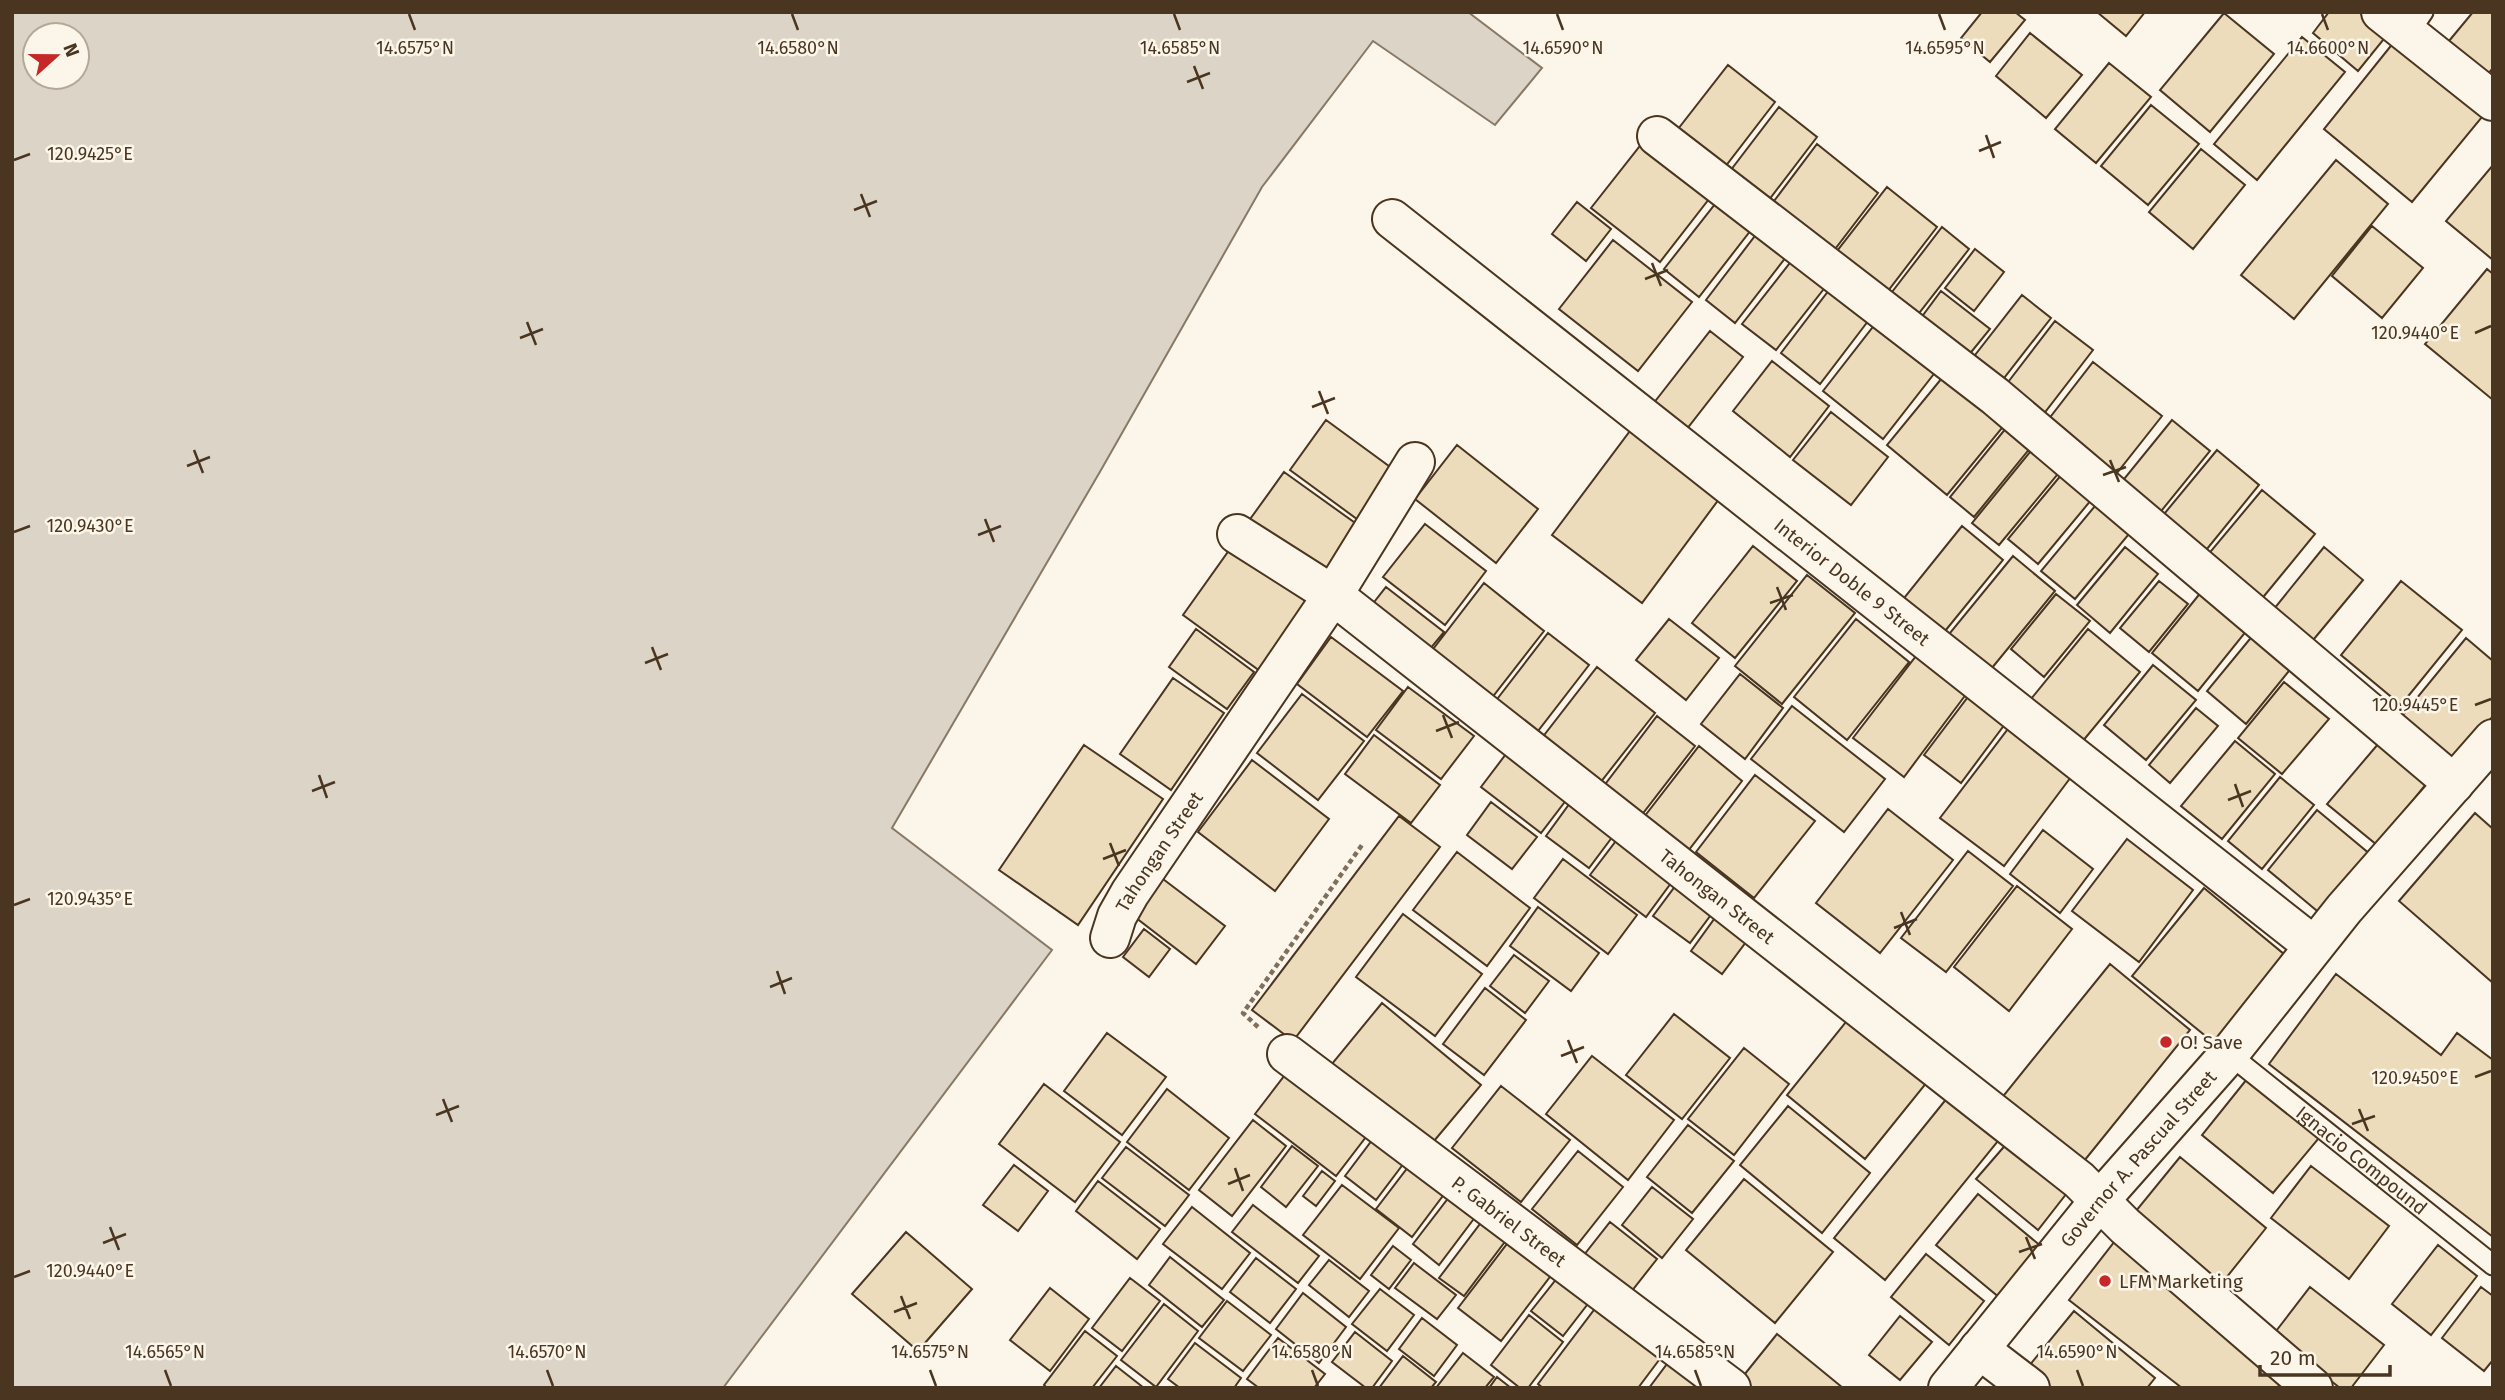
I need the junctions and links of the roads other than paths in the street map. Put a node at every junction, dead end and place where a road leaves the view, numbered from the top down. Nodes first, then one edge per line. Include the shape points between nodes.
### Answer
1 (2404, 19) edge
2 (2493, 101) edge
3 (1657, 136) dead end
4 (1392, 219) dead end
5 (1415, 462) dead end
6 (1237, 534) dead end
7 (1333, 595) junction
8 (2493, 738) edge
9 (2454, 784) junction
10 (1110, 938) dead end
11 (2314, 946) junction
12 (1287, 1054) road end
13 (2229, 1054) junction
14 (2100, 1200) junction
15 (2493, 1265) edge
16 (1979, 1349) junction
17 (1731, 1388) edge
18 (1948, 1388) edge
19 (2030, 1388) edge
20 (2313, 1388) edge

1 - 2 street
3 - 9 street via 1994,396
4 - 11 street, Interior Doble 9 Street
5 - 7 street, Tahongan Street
6 - 7 street, Tahongan Street
7 - 10 street, Tahongan Street via 1130,893
7 - 14 street, Tahongan Street
8 - 9 street, Governor A. Pascual Street
9 - 11 street, Governor A. Pascual Street
11 - 13 street, Governor A. Pascual Street
12 - 17 street, P. Gabriel Street
13 - 14 street, Governor A. Pascual Street
13 - 15 lane, Ignacio Compound
14 - 16 street, Governor A. Pascual Street
14 - 20 street, Tahongan Street
16 - 18 street, Governor A. Pascual Street
16 - 19 street

